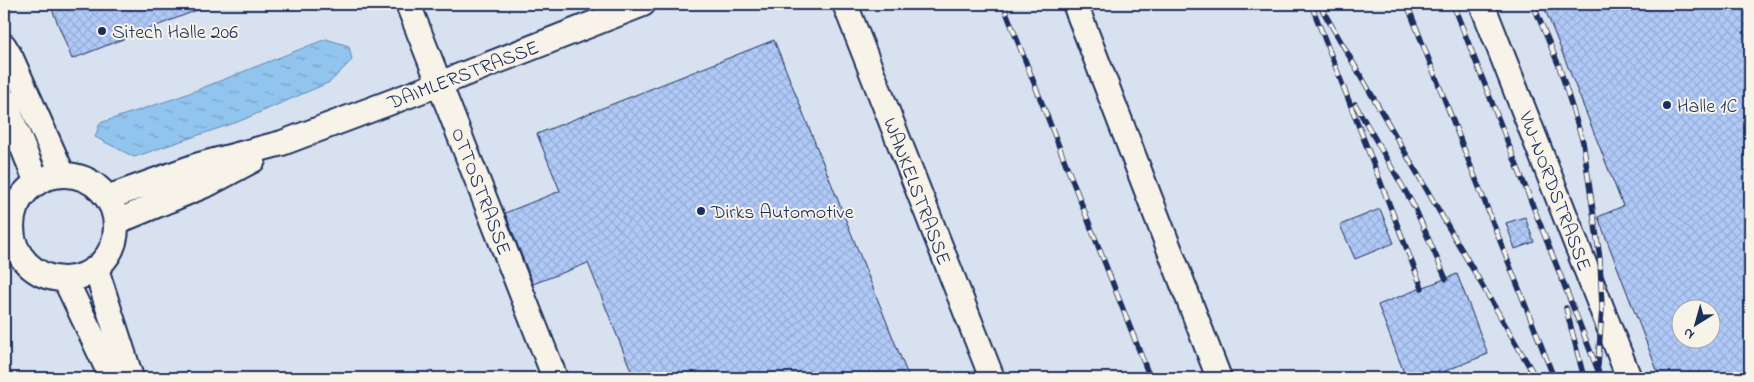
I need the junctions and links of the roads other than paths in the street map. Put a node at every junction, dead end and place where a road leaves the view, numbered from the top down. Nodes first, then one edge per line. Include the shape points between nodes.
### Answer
1 (408, 4) edge
2 (643, 4) edge
3 (845, 4) edge
4 (1075, 4) edge
5 (1482, 4) edge
6 (4, 46) edge
7 (440, 84) junction
8 (4, 100) edge
9 (282, 143) junction
10 (63, 175) junction
11 (37, 183) junction
12 (108, 198) junction
13 (116, 222) junction
14 (8, 231) edge
15 (14, 262) edge
16 (96, 269) junction
17 (65, 279) junction
18 (112, 378) edge
19 (131, 378) edge
20 (555, 378) edge
21 (992, 378) edge
22 (1219, 378) edge
23 (1629, 378) edge

1 - 7 street, OTTOSTRASSE
2 - 7 street, DAIMLERSTRASSE
3 - 21 street, WANKELSTRASSE
4 - 22 street
5 - 23 street, VW-NORDSTRASSE
6 - 10 street
7 - 9 street, DAIMLERSTRASSE
7 - 20 street, OTTOSTRASSE
8 - 11 street
9 - 12 street, DAIMLERSTRASSE via 199,165
9 - 13 street, DAIMLERSTRASSE via 210,183
10 - 11 street
10 - 12 street via 88,181
11 - 14 street via 16,208
12 - 13 street
13 - 16 street via 112,248
14 - 15 street via 14,240
15 - 17 street via 53,278
16 - 17 street
16 - 19 street
17 - 18 street

